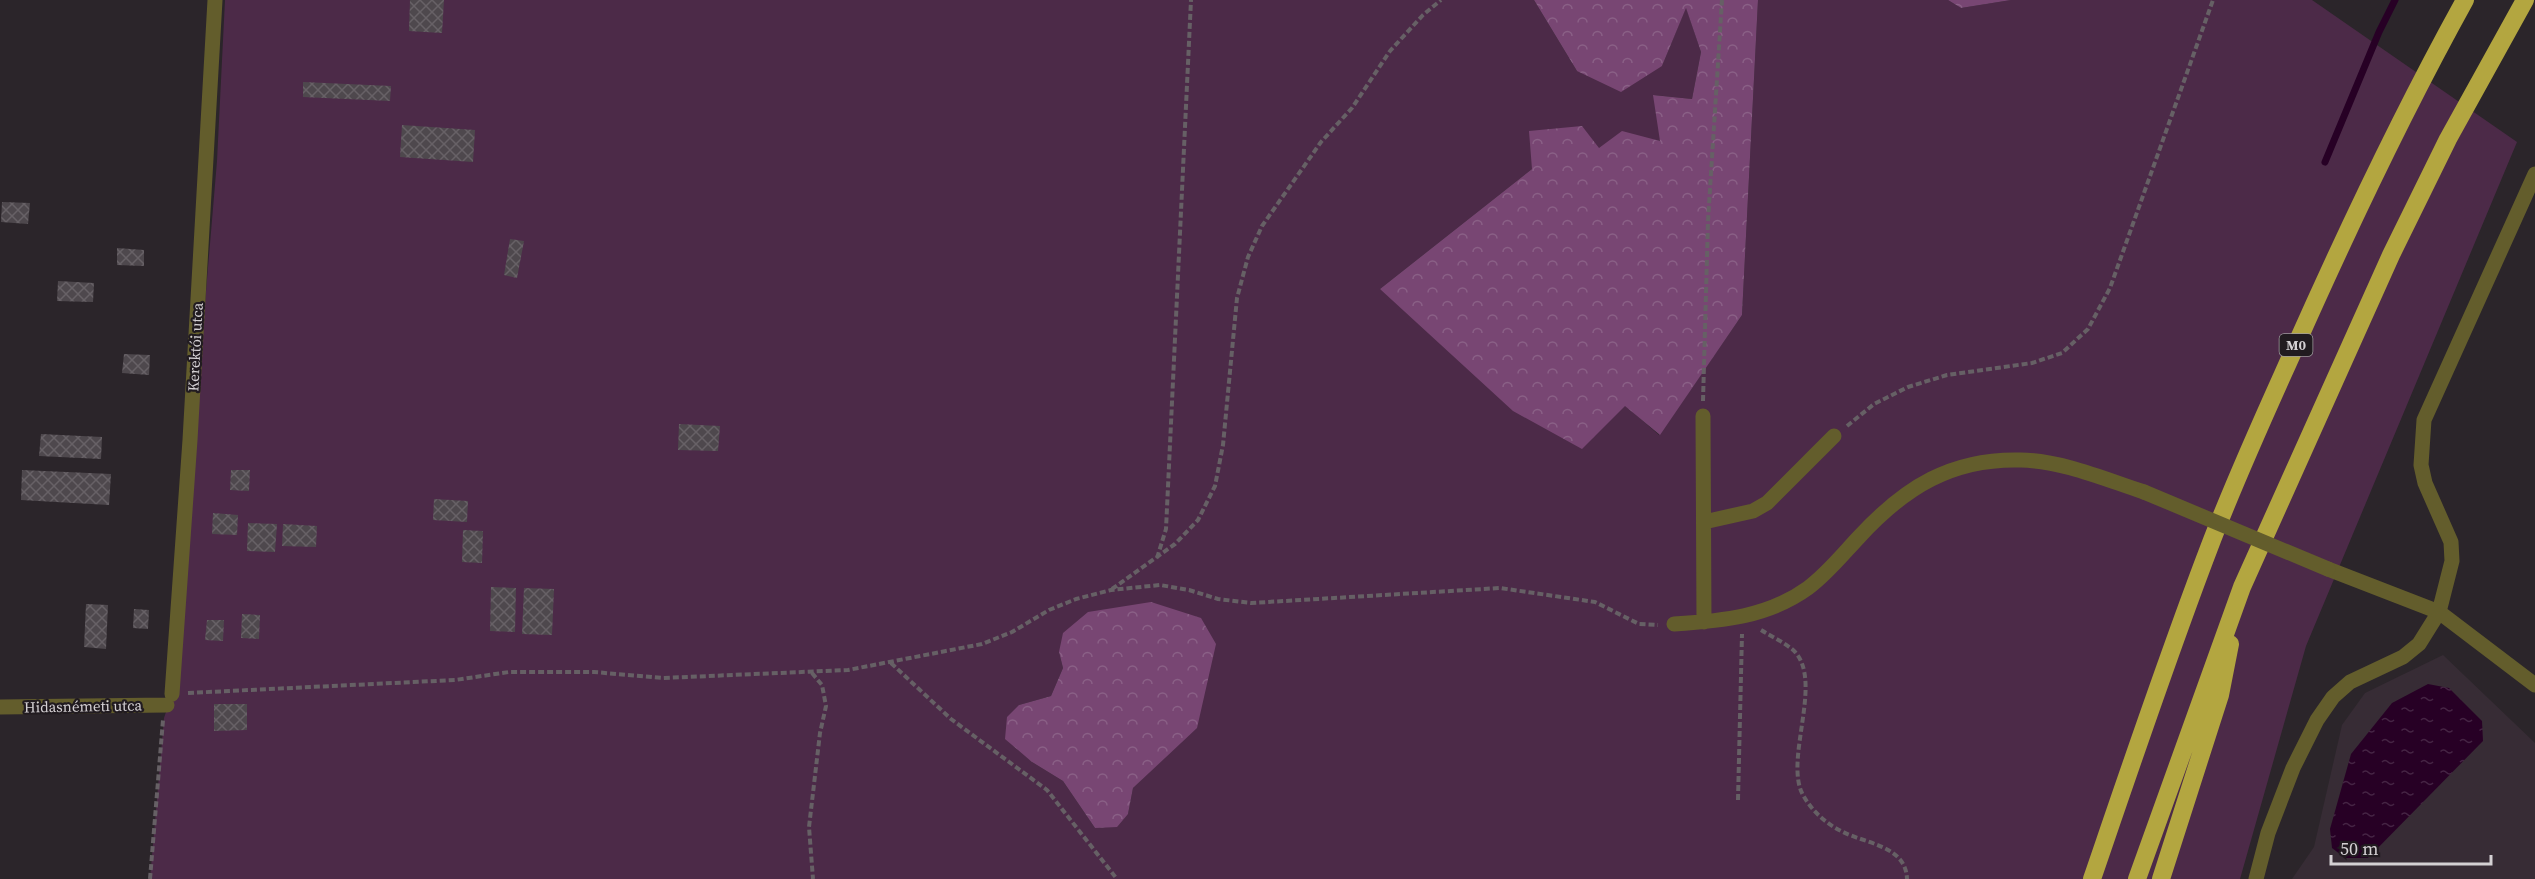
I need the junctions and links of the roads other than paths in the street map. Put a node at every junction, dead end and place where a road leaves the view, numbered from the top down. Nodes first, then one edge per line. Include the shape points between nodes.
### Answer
1 (215, 0) edge
2 (2465, 0) edge
3 (2525, 0) edge
4 (2535, 174) edge
5 (1703, 416) road end
6 (1834, 436) road end
7 (1704, 522) junction
8 (2242, 587) junction
9 (2439, 612) junction
10 (1704, 622) junction
11 (1674, 624) road end
12 (2535, 685) edge
13 (169, 699) joint
14 (0, 706) edge
15 (2092, 879) edge
16 (2137, 879) edge
17 (2161, 879) edge
18 (2256, 879) edge

1 - 13 street, Kerektói utca via 190,429
2 - 15 highway, M0 via 2344,238 2252,444 2210,546
3 - 8 highway via 2448,139 2391,255
4 - 9 street via 2424,420 2421,465 2451,542 2452,561
5 - 7 street
6 - 7 street via 1767,503 1753,512
7 - 10 street
8 - 16 highway
8 - 17 highway via 2220,694
9 - 10 street, bridge via 2144,492 2067,467 2019,460 1967,464 1944,471 1896,500 1809,588 1743,618
9 - 12 street
9 - 18 street via 2419,644 2403,657 2350,682 2333,697 2317,720 2268,833
10 - 11 street
13 - 14 street, Hidasnémeti utca

